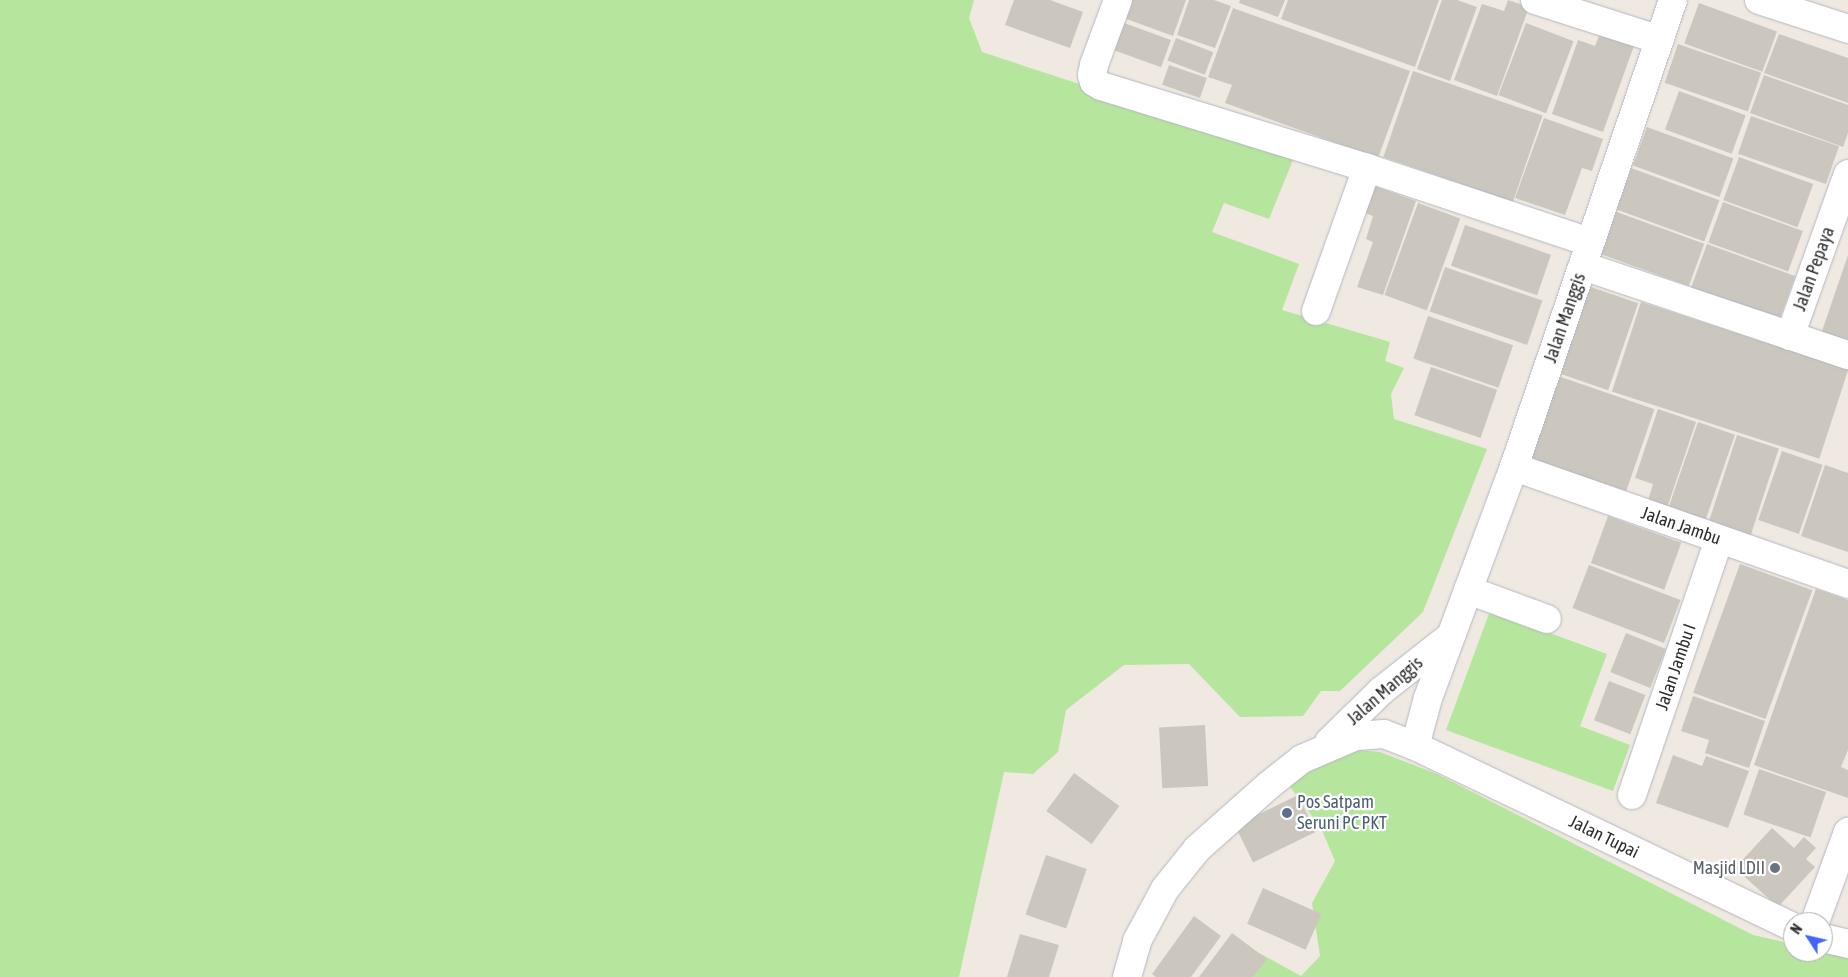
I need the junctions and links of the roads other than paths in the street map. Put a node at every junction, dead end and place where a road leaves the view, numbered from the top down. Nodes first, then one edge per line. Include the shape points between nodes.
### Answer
1 (1118, 0) edge
2 (1535, 0) edge
3 (1673, 0) edge
4 (1759, 0) edge
5 (1848, 29) edge
6 (1660, 40) junction
7 (1367, 168) junction
8 (1848, 174) edge
9 (1586, 254) junction
10 (1316, 311) dead end
11 (1790, 336) junction
12 (1848, 355) edge
13 (1514, 467) junction
14 (1719, 539) junction
15 (1848, 584) edge
16 (1468, 590) junction
17 (1547, 619) dead end
18 (1452, 635) junction
19 (1414, 746) junction
20 (1320, 750) junction
21 (1632, 795) dead end
22 (1848, 832) edge
23 (1819, 912) edge
24 (1783, 922) edge
25 (1833, 940) edge
26 (1848, 944) edge
27 (1127, 977) edge

1 - 7 street via 1094,65 1094,82
2 - 6 street
3 - 6 street, Jalan Manggis
4 - 5 street
6 - 9 street, Jalan Manggis
7 - 9 street
7 - 10 street
8 - 11 street, Jalan Pepaya
9 - 11 street
9 - 13 street, Jalan Manggis
11 - 12 street
13 - 14 street, Jalan Jambu
13 - 16 street, Jalan Manggis
14 - 15 street, Jalan Jambu
14 - 21 street, Jalan Jambu I
16 - 17 street
16 - 18 street, Jalan Manggis
18 - 19 street, Jalan Manggis
18 - 20 street, Jalan Manggis via 1381,692
19 - 20 street, Jalan Tupai via 1384,734 1356,736
19 - 24 street, Jalan Tupai
20 - 27 street via 1302,759 1269,785 1197,849 1165,889 1137,941
22 - 23 street
25 - 26 street

